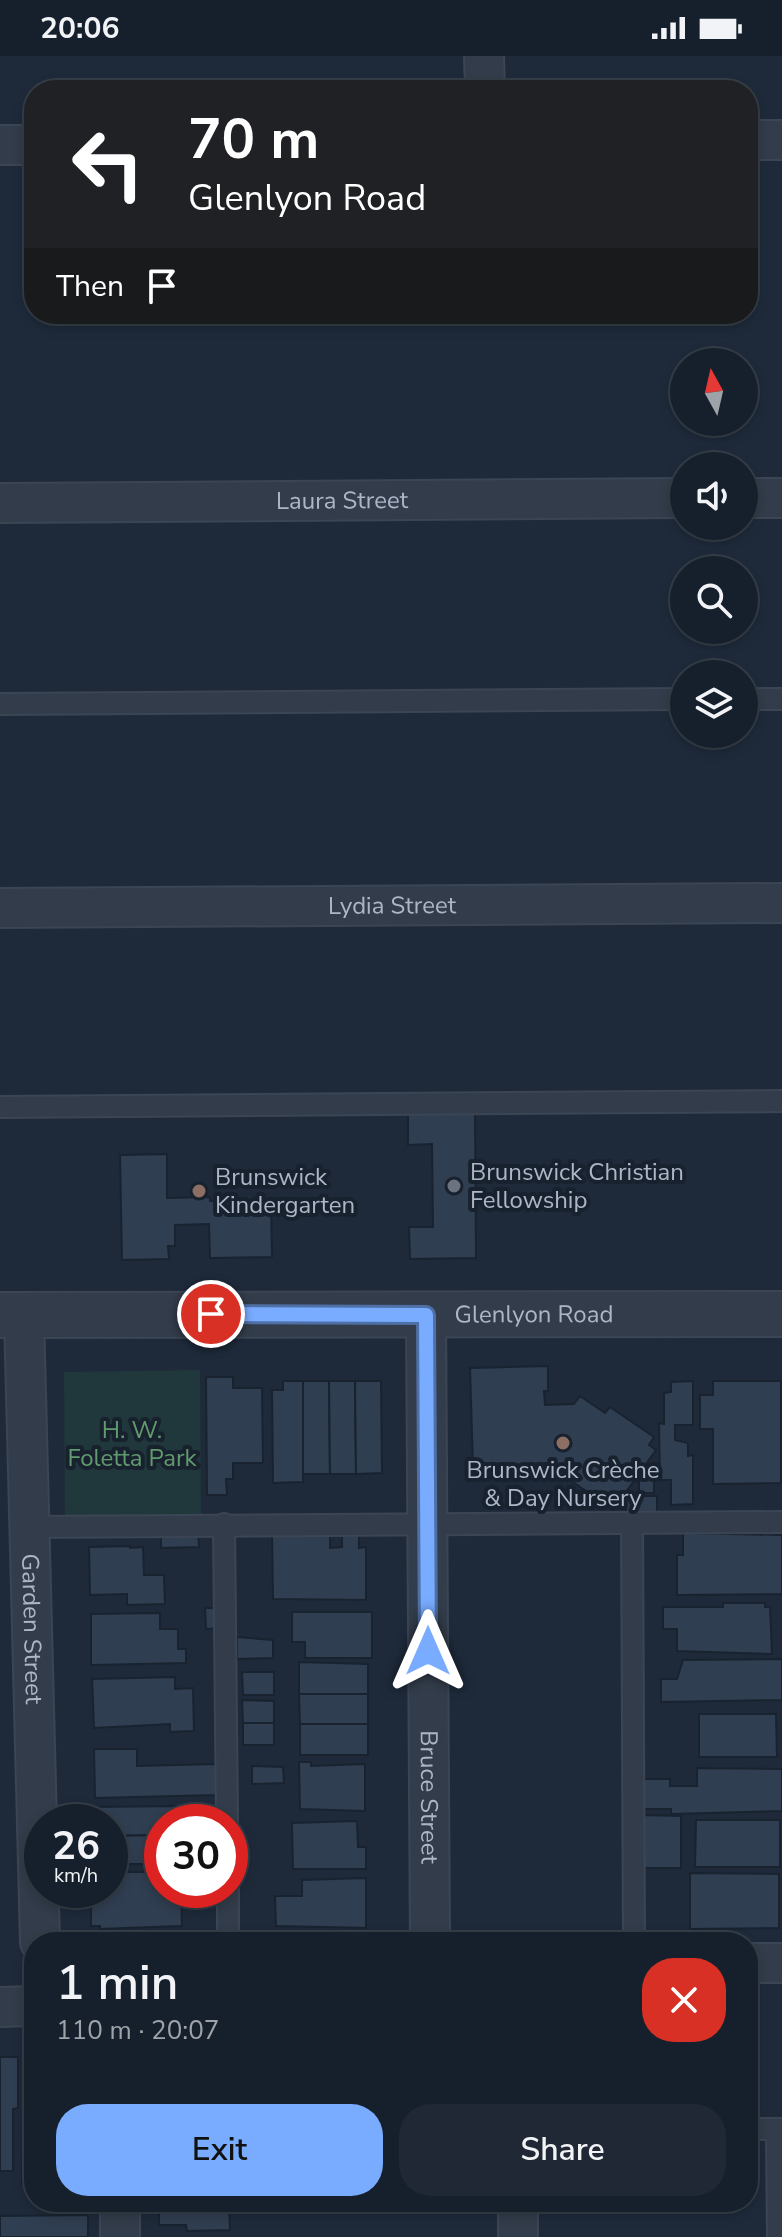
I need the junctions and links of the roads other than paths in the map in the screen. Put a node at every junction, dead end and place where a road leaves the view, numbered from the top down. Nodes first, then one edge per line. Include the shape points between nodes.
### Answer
1 (484, 56) edge
2 (485, 80) edge
3 (758, 140) edge
4 (782, 140) edge
5 (0, 145) edge
6 (24, 145) edge
7 (670, 498) edge
8 (758, 498) edge
9 (782, 498) edge
10 (0, 503) edge
11 (670, 699) edge
12 (758, 699) edge
13 (782, 699) edge
14 (0, 704) edge
15 (782, 903) edge
16 (0, 908) edge
17 (782, 1101) edge
18 (0, 1107) edge
19 (782, 1314) edge
20 (12, 1315) edge
21 (426, 1315) junction
22 (632, 1522) junction
23 (782, 1522) edge
24 (224, 1524) junction
25 (427, 1524) junction
26 (29, 1527) junction
27 (227, 1804) edge
28 (228, 1908) edge
29 (40, 1932) edge
30 (228, 1932) edge
31 (430, 1932) edge
32 (634, 1932) edge
33 (758, 1963) edge
34 (782, 1963) edge
35 (24, 2006) edge
36 (0, 2007) edge
37 (758, 2129) edge
38 (780, 2129) edge
39 (120, 2212) edge
40 (518, 2212) edge
41 (120, 2237) edge
42 (518, 2237) edge
43 (778, 2237) edge

1 - 2 street
3 - 4 street
5 - 6 street
7 - 10 street, Laura Street
8 - 9 street
11 - 14 lane
12 - 13 lane
15 - 16 street, Lydia Street
17 - 18 lane
19 - 21 street, Glenlyon Road
20 - 21 street, Glenlyon Road
20 - 26 street, Garden Street
21 - 25 street, Bruce Street
22 - 23 lane
22 - 25 lane
22 - 32 lane
24 - 25 lane
24 - 26 lane
24 - 27 lane
25 - 31 street, Bruce Street
26 - 29 street, Garden Street
28 - 30 lane
33 - 34 street
35 - 36 street
37 - 38 lane
38 - 43 lane
39 - 41 street
40 - 42 street

